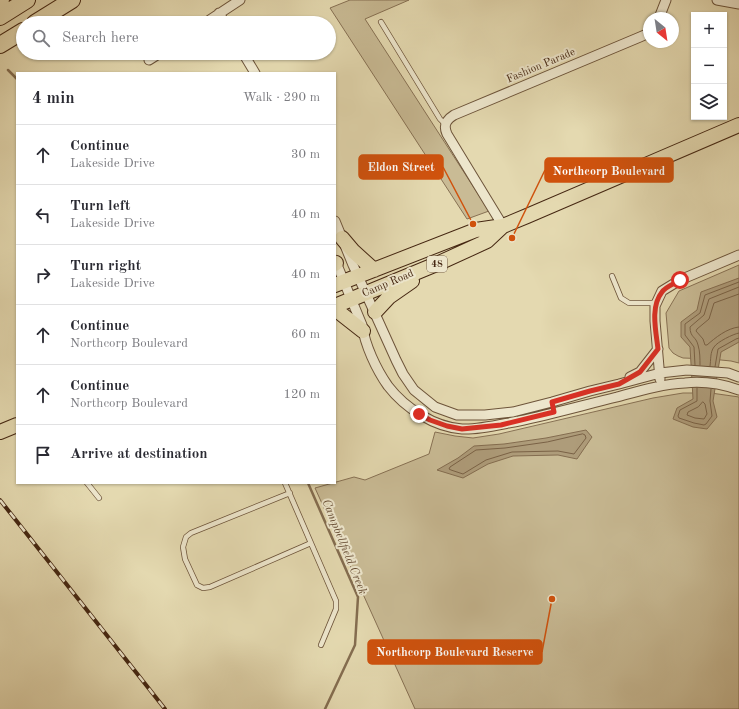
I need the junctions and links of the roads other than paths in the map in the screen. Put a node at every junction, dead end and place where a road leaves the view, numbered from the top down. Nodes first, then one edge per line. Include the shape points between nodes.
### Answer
1 (27, 0) edge
2 (72, 0) edge
3 (240, 0) edge
4 (666, 0) edge
5 (717, 0) edge
6 (739, 4) edge
7 (661, 12) edge
8 (219, 13) junction
9 (46, 16) edge
10 (215, 16) edge
11 (221, 16) edge
12 (0, 17) edge
13 (381, 22) dead end
14 (16, 35) edge
15 (643, 36) edge
16 (0, 45) edge
17 (247, 60) edge
18 (254, 72) edge
19 (445, 124) junction
20 (739, 125) edge
21 (336, 223) edge
22 (503, 226) junction
23 (342, 238) junction
24 (739, 255) edge
25 (439, 263) junction
26 (336, 266) edge
27 (374, 270) junction
28 (358, 276) junction
29 (612, 276) dead end
30 (340, 284) edge
31 (366, 293) junction
32 (351, 299) junction
33 (657, 302) junction
34 (336, 306) edge
35 (336, 308) edge
36 (375, 312) junction
37 (363, 331) junction
38 (658, 349) junction
39 (660, 373) junction
40 (739, 377) edge
41 (619, 384) junction
42 (661, 386) junction
43 (739, 390) edge
44 (552, 402) junction
45 (554, 412) junction
46 (16, 425) edge
47 (0, 432) edge
48 (88, 484) edge
49 (285, 484) edge
50 (290, 494) junction
51 (99, 498) dead end
52 (311, 543) junction
53 (321, 645) dead end

1 - 12 highway
2 - 9 highway
3 - 8 street
4 - 7 street
5 - 6 street
8 - 10 street
8 - 11 street
13 - 19 lane
14 - 16 highway
15 - 19 street, Fashion Parade via 454,115
17 - 18 street
19 - 22 street via 447,134
20 - 22 main road, Camp Road / 48
21 - 23 street
22 - 25 main road, Camp Road / 48 via 487,241
22 - 27 main road, Camp Road / 48 via 476,230
23 - 27 main road
23 - 28 street
24 - 33 street via 680,280 662,291
25 - 31 main road, Camp Road / 48
25 - 36 main road via 389,297
26 - 30 street
27 - 28 main road, Camp Road / 48
28 - 30 main road, Camp Road / 48
28 - 31 street
29 - 33 lane via 621,298 629,302
30 - 32 street
31 - 32 main road, Camp Road / 48
31 - 36 street
32 - 34 main road, Camp Road / 48
32 - 37 street
33 - 38 street via 655,321
35 - 37 main road
36 - 44 street via 403,374 414,390 435,406 457,415 485,415 513,412
37 - 45 street via 376,366 392,390 399,399 430,420 462,429 501,425
38 - 39 street
38 - 41 street via 640,372
39 - 40 street via 687,370 728,373
39 - 41 street
39 - 42 street
41 - 44 street
42 - 43 street via 685,383 713,384
42 - 45 street
44 - 45 lane
46 - 47 main road
48 - 51 lane
49 - 50 lane
50 - 52 lane
50 - 52 lane via 191,533 186,537 183,547 185,559 197,585 203,588
52 - 53 lane via 336,601 336,609

